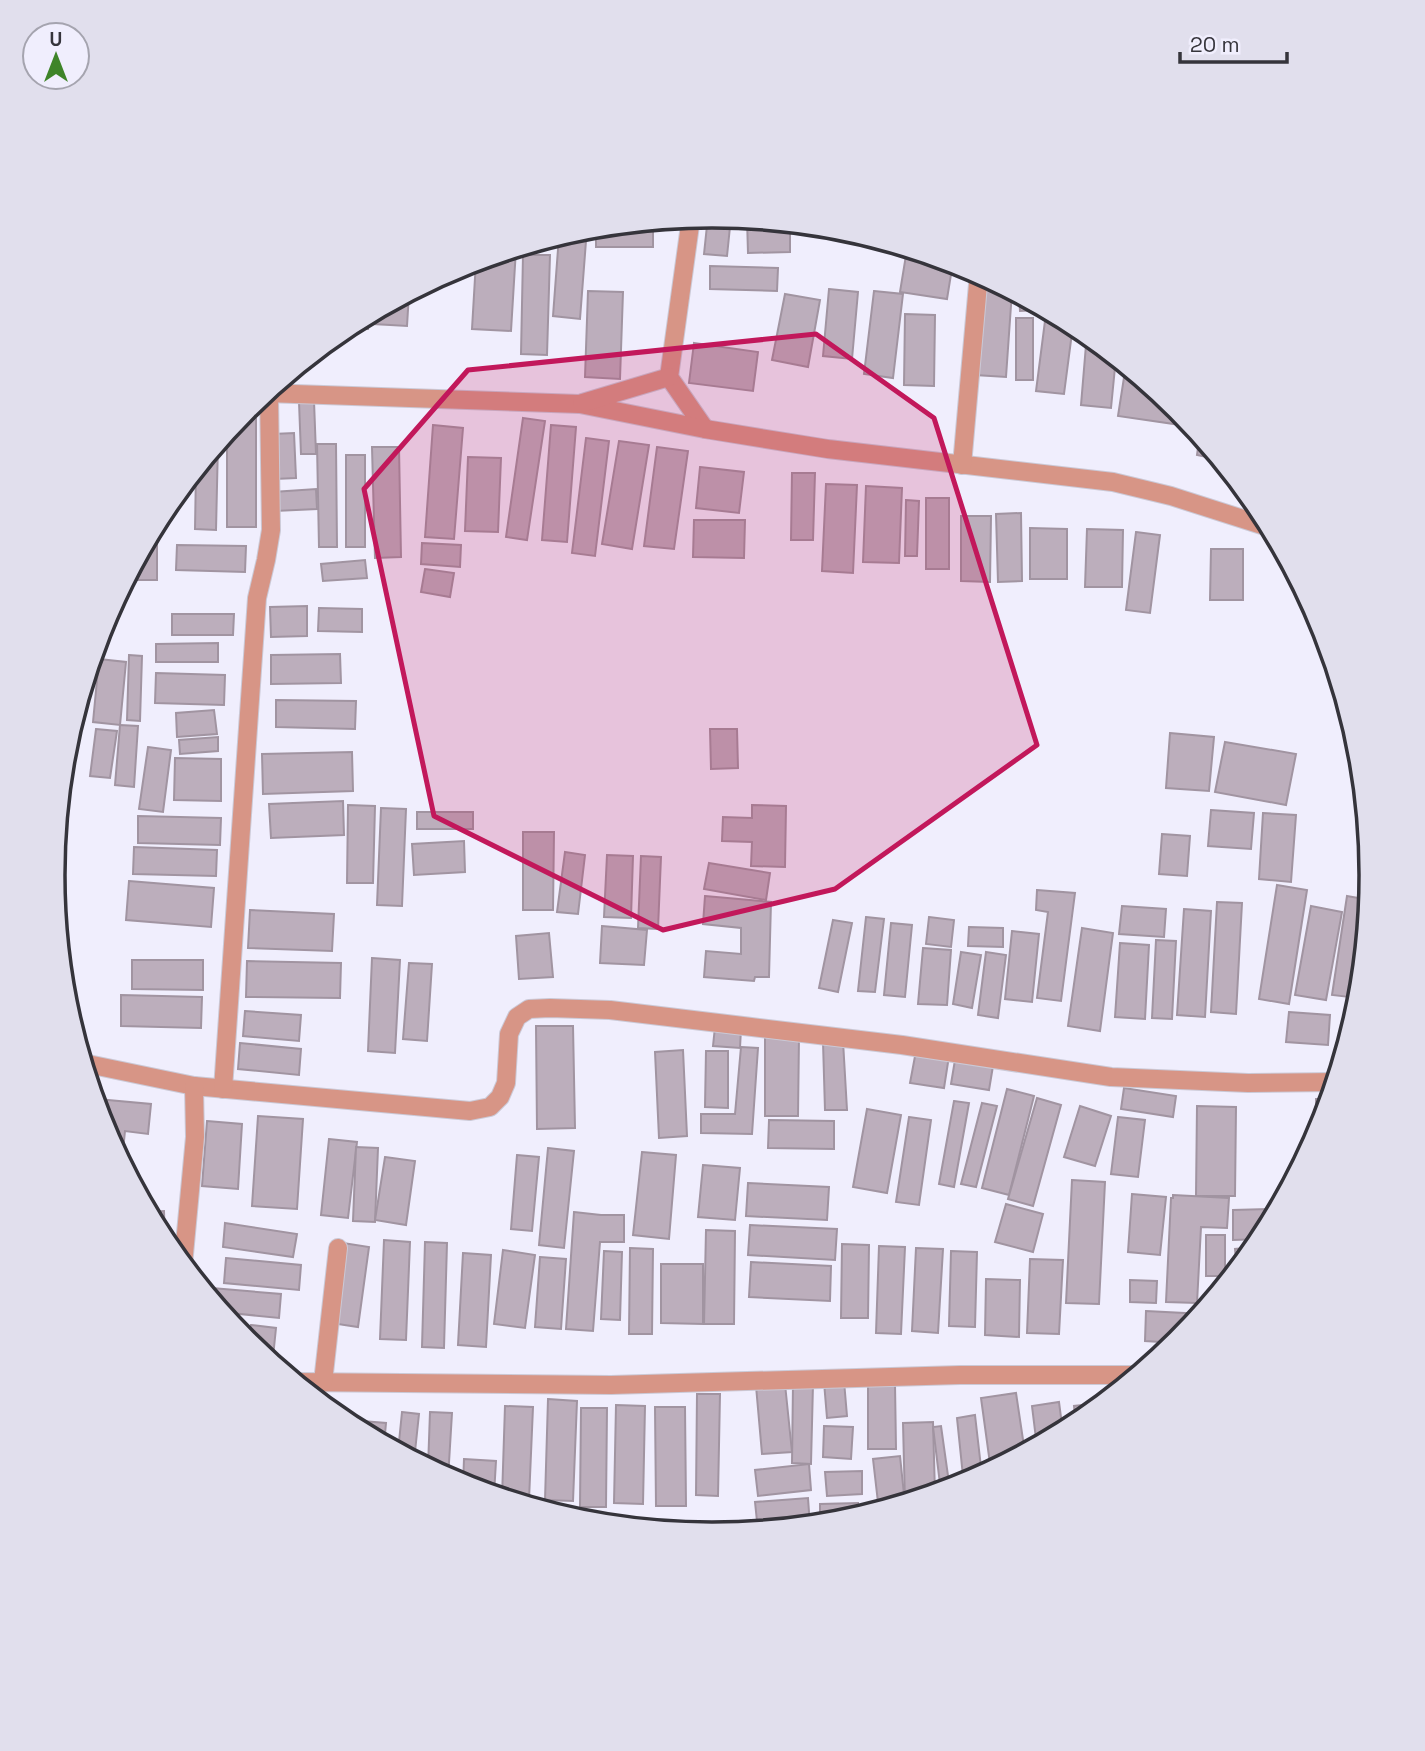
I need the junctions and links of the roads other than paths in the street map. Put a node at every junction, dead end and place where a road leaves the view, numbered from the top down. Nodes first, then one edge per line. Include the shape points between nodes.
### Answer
1 (690, 229) edge
2 (978, 285) edge
3 (669, 377) junction
4 (279, 393) edge
5 (580, 404) junction
6 (267, 405) edge
7 (705, 429) junction
8 (962, 465) junction
9 (1255, 523) edge
10 (93, 1065) edge
11 (1327, 1082) edge
12 (194, 1086) junction
13 (223, 1089) junction
14 (338, 1248) dead end
15 (184, 1250) edge
16 (1125, 1375) edge
17 (309, 1382) edge
18 (323, 1382) junction

1 - 3 street
2 - 8 street
3 - 5 street
3 - 7 street
4 - 5 street
5 - 7 street
6 - 13 street via 271,530 257,598
7 - 8 street
8 - 9 street via 1114,482
10 - 12 street
11 - 13 street via 1111,1077 888,1044 610,1010 550,1008 529,1009 517,1017 509,1034 506,1083 490,1107 449,1110
12 - 13 street
12 - 15 street via 195,1137
14 - 18 street
16 - 18 street via 611,1385
17 - 18 street

